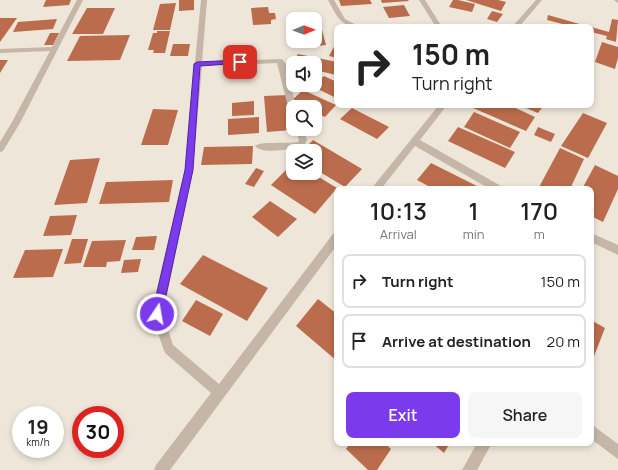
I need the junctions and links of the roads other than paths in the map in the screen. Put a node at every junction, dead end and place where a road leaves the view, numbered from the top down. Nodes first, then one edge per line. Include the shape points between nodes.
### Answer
1 (80, 0) edge
2 (204, 0) edge
3 (331, 0) edge
4 (422, 0) edge
5 (539, 0) edge
6 (351, 24) edge
7 (437, 24) edge
8 (518, 24) edge
9 (55, 49) junction
10 (0, 51) edge
11 (197, 64) junction
12 (290, 100) edge
13 (441, 108) edge
14 (302, 136) edge
15 (414, 142) junction
16 (259, 146) dead end
17 (0, 149) edge
18 (378, 186) edge
19 (493, 186) edge
20 (594, 238) edge
21 (334, 246) edge
22 (618, 250) edge
23 (219, 392) junction
24 (594, 433) edge
25 (483, 446) edge
26 (618, 452) edge
27 (161, 470) edge
28 (469, 470) edge

1 - 9 street
2 - 11 street
3 - 6 street via 342,20
4 - 7 street
5 - 8 street
9 - 10 street
9 - 17 street
11 - 12 street via 279,61 282,64
11 - 23 street via 189,170 157,314 169,349
13 - 15 street
14 - 16 street via 301,144 294,147
15 - 18 street
15 - 19 street
20 - 22 street
21 - 23 street
23 - 27 street
24 - 26 street
25 - 28 street

